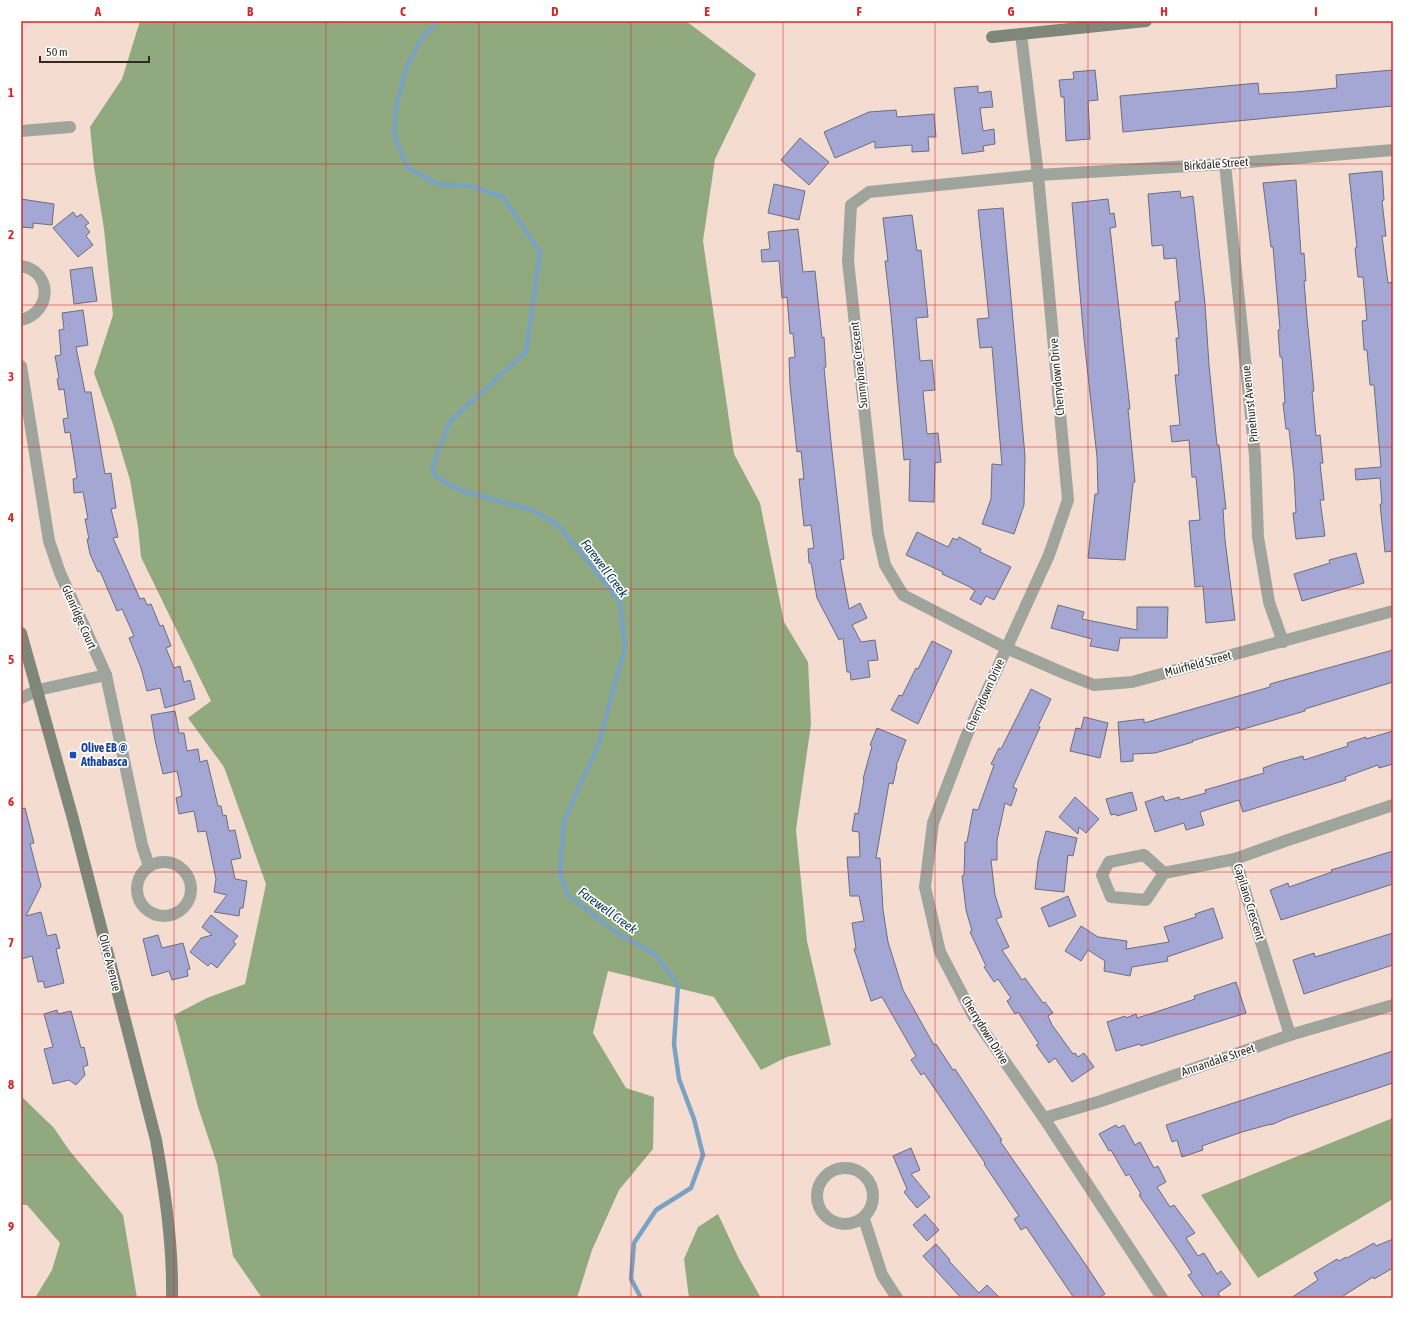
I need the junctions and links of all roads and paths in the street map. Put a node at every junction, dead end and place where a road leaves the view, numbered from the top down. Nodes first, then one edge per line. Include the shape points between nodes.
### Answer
1 (1146, 21) edge
2 (1021, 34) junction
3 (992, 37) dead end
4 (70, 127) dead end
5 (21, 130) edge
6 (1393, 150) edge
7 (1225, 164) junction
8 (1038, 175) junction
9 (21, 266) edge
10 (21, 320) edge
11 (21, 366) edge
12 (1393, 611) edge
13 (21, 633) edge
14 (1283, 642) junction
15 (1006, 648) junction
16 (106, 675) junction
17 (38, 690) junction
18 (21, 698) edge
19 (1393, 805) edge
20 (1235, 859) junction
21 (150, 866) junction
22 (1164, 873) junction
23 (1393, 1005) edge
24 (1290, 1035) junction
25 (1044, 1118) junction
26 (864, 1218) junction
27 (172, 1298) edge
28 (897, 1298) edge
29 (1162, 1298) edge

1 - 2 main road
2 - 3 main road
2 - 8 street, Cherrydown Drive
4 - 5 street
6 - 7 street, Birkdale Street
7 - 8 street, Birkdale Street
7 - 14 street, Pinehurst Avenue via 1255,456 1258,537 1269,602
8 - 15 street, Cherrydown Drive via 1068,500 1049,556
8 - 15 street, Sunnybrae Crescent via 869,192 851,205 848,261 878,534 885,565 903,595
9 - 10 street via 37,273 45,287 42,305 36,312
11 - 16 street, Glenridge Court via 50,541 60,574
12 - 14 street, Muirfield Street
13 - 17 main road, Olive Avenue
14 - 15 street, Muirfield Street via 1132,682 1094,685
15 - 25 street, Cherrydown Drive via 966,738 933,822 925,887 940,952 970,1010
16 - 17 street
16 - 21 street, Glenridge Court via 142,845
17 - 18 street
17 - 27 main road, Olive Avenue via 156,1140 168,1216
19 - 20 street, Capilano Crescent
20 - 22 street
20 - 24 street, Capilano Crescent
21 - 21 street via 166,862 174,864 187,876 190,884 188,901 176,913 158,915 142,906 138,898 138,879
22 - 22 street via 1144,855 1109,862 1102,875 1111,897 1146,900
23 - 24 street, Annandale Street
24 - 25 street, Annandale Street via 1101,1101
25 - 29 street, Cherrydown Drive
26 - 26 street via 873,1200 870,1182 864,1175 848,1167 838,1168 823,1178 818,1186 818,1204 822,1213 838,1223 855,1223
26 - 28 street via 882,1275

